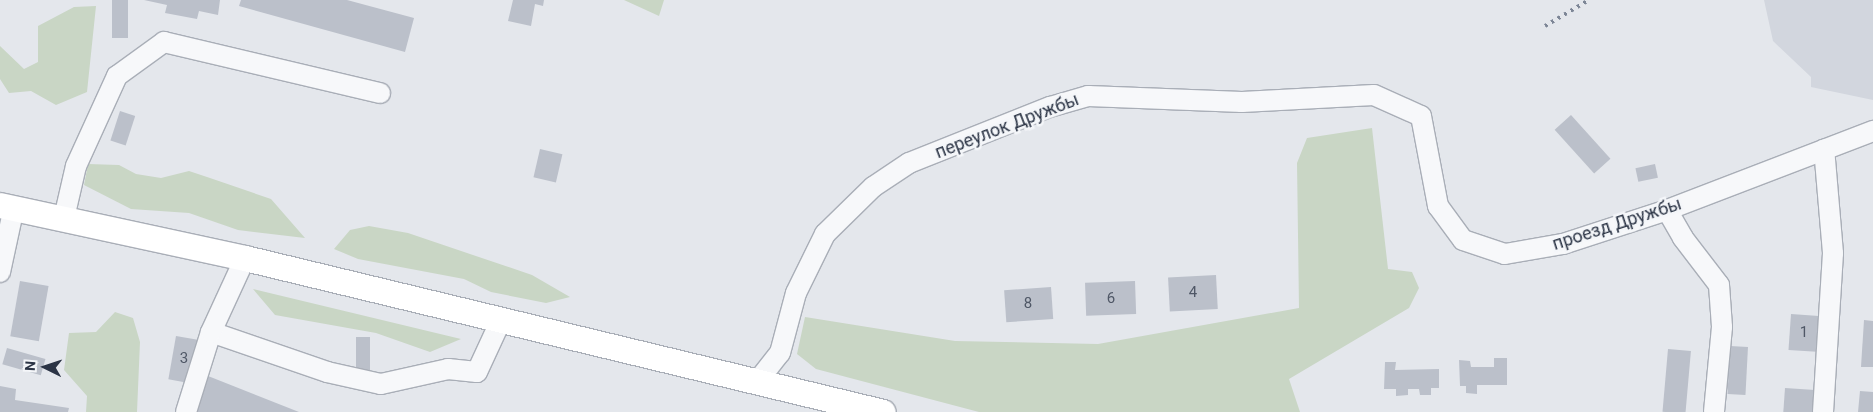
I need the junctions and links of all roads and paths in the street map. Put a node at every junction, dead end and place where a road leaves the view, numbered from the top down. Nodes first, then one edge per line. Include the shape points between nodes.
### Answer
1 (380, 93) dead end
2 (1873, 131) edge
3 (1824, 149) junction
4 (1429, 160) joint
5 (7, 206) edge
6 (1667, 210) junction
7 (64, 218) junction
8 (245, 258) junction
9 (0, 272) edge
10 (501, 320) junction
11 (211, 332) junction
12 (757, 382) junction
13 (878, 411) edge
14 (186, 412) edge
15 (1714, 412) edge
16 (1823, 412) edge

1 - 7 street via 164,42 117,76 76,166
2 - 3 street, проезд Дружбы
3 - 6 street, проезд Дружбы
3 - 16 street via 1833,252
4 - 6 street, проезд Дружбы via 1438,206 1463,240 1506,254 1563,244
4 - 12 street, переулок Дружбы via 1421,116 1374,95 1242,102 1088,96 1050,107 909,163 873,187 825,234 796,293 780,353
5 - 7 main road
5 - 9 street
6 - 15 street via 1683,238 1719,285 1722,327
7 - 8 main road
8 - 10 main road
8 - 11 street
10 - 11 street via 477,372 448,369 381,384 327,372
10 - 12 main road
11 - 14 street
12 - 13 main road

